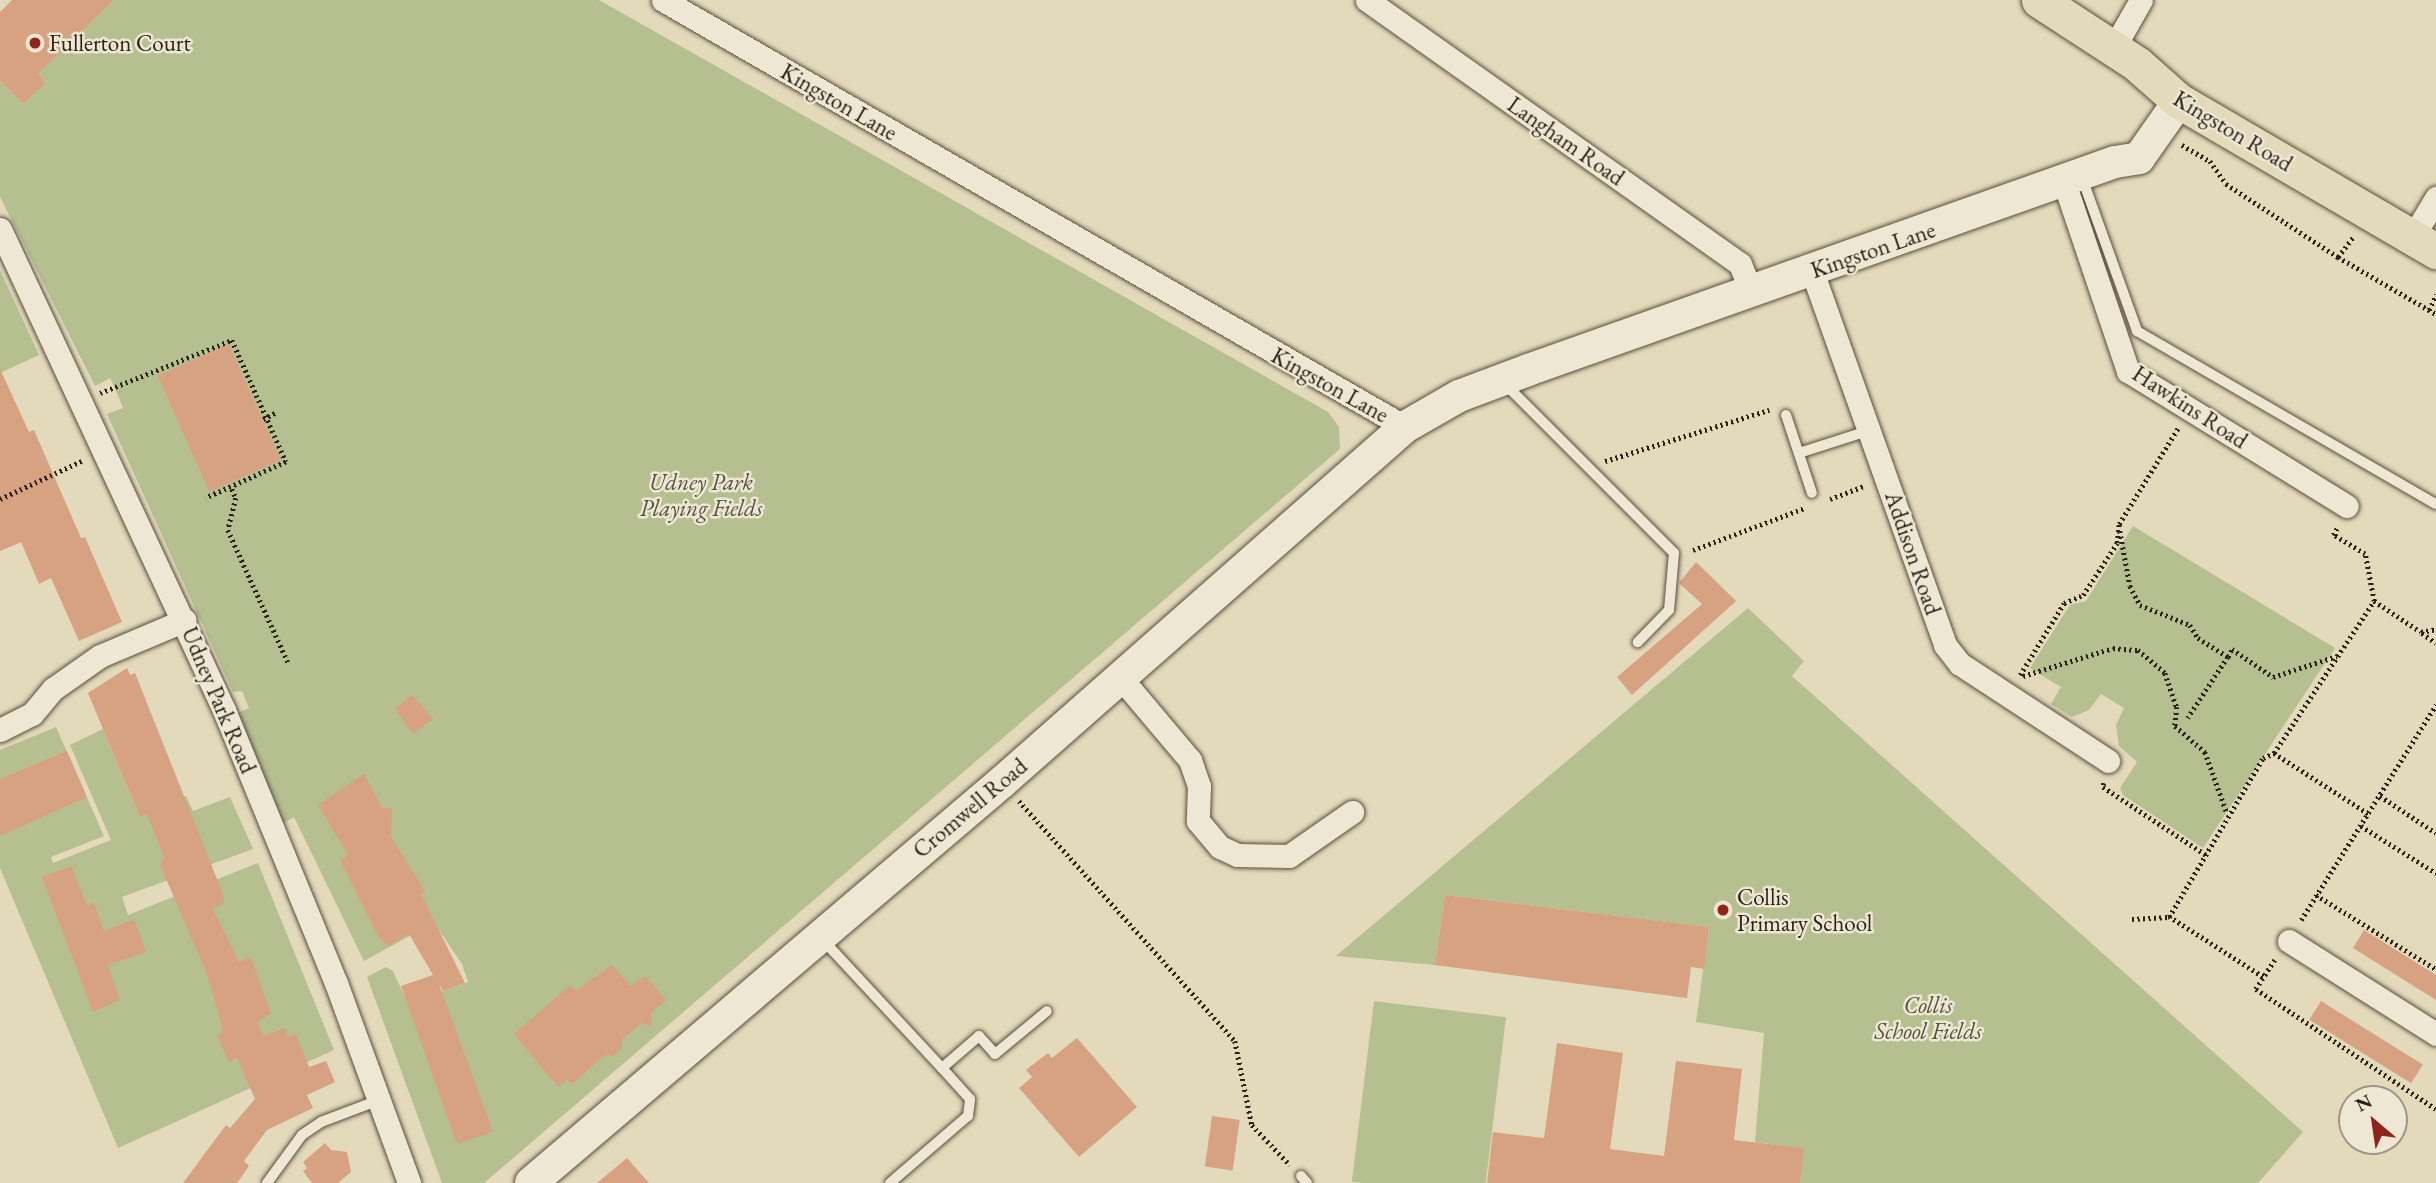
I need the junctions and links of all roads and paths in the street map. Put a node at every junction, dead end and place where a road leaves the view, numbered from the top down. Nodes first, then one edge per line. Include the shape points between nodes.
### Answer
1 (663, 0) edge
2 (1367, 0) edge
3 (2039, 0) edge
4 (2141, 0) edge
5 (2113, 49) junction
6 (2179, 101) junction
7 (2160, 131) junction
8 (2073, 178) junction
9 (2436, 198) edge
10 (0, 229) edge
11 (2424, 244) edge
12 (1812, 271) junction
13 (1752, 293) junction
14 (2436, 295) edge
15 (2429, 310) junction
16 (2436, 314) edge
17 (1502, 381) junction
18 (82, 400) junction
19 (2190, 409) junction
20 (277, 412) dead end
21 (1786, 415) joint
22 (264, 418) junction
23 (1405, 427) junction
24 (1868, 431) junction
25 (105, 450) junction
26 (1593, 453) dead end
27 (1799, 453) junction
28 (1603, 462) junction
29 (1612, 471) dead end
30 (1886, 478) junction
31 (232, 489) junction
32 (1812, 493) dead end
33 (206, 498) dead end
34 (0, 499) edge
35 (1824, 501) dead end
36 (2436, 504) edge
37 (1812, 505) dead end
38 (2347, 506) joint
39 (2119, 524) junction
40 (1684, 542) dead end
41 (2374, 601) junction
42 (185, 620) junction
43 (2436, 629) edge
44 (2421, 632) junction
45 (1638, 642) dead end
46 (2436, 643) edge
47 (2338, 655) junction
48 (2228, 657) junction
49 (288, 662) dead end
50 (1120, 677) junction
51 (2013, 687) junction
52 (2436, 705) edge
53 (2188, 718) dead end
54 (0, 730) edge
55 (2274, 753) junction
56 (2108, 761) joint
57 (1002, 782) junction
58 (2379, 796) junction
59 (1352, 812) dead end
60 (2227, 813) junction
61 (2369, 814) junction
62 (2361, 826) junction
63 (2436, 833) edge
64 (2206, 856) junction
65 (2436, 873) edge
66 (2316, 895) junction
67 (2169, 916) junction
68 (2132, 919) dead end
69 (818, 935) junction
70 (2289, 941) junction
71 (2436, 969) edge
72 (2263, 977) junction
73 (1047, 1011) dead end
74 (2436, 1034) edge
75 (942, 1068) junction
76 (379, 1100) junction
77 (2436, 1108) edge
78 (543, 1179) edge
79 (1304, 1179) edge
80 (267, 1183) edge
81 (409, 1183) edge
82 (890, 1183) edge

1 - 23 street, Kingston Lane
2 - 13 street, Langham Road via 1740,264
3 - 5 main road, Kingston Road
4 - 5 street
5 - 6 main road, Kingston Road
6 - 7 main road, Kingston Lane
6 - 11 main road, Kingston Road
7 - 8 main road, Kingston Lane via 2139,158
7 - 15 path via 2210,161 2226,184
8 - 12 main road, Kingston Lane
8 - 19 street, Hawkins Road via 2128,371
8 - 36 lane via 2137,331
9 - 11 street
10 - 18 street, Udney Park Road
12 - 13 main road, Kingston Lane
12 - 24 street, Addison Road
13 - 17 main road, Kingston Lane
14 - 15 path
15 - 16 path
17 - 23 main road, Kingston Lane via 1459,396
17 - 45 lane via 1674,553 1670,610
18 - 22 path via 232,340
18 - 25 street, Udney Park Road
19 - 38 street, Hawkins Road
19 - 39 path
20 - 22 path
21 - 27 lane
21 - 28 path via 1773,409
22 - 31 path via 286,462
23 - 50 main road, Cromwell Road
24 - 27 lane
24 - 30 street, Addison Road
25 - 34 path
25 - 42 street, Udney Park Road
26 - 28 path
27 - 32 lane
28 - 29 path
30 - 35 path
30 - 51 street, Addison Road via 1945,645 1960,664
31 - 33 path
31 - 49 path via 236,498 228,530
37 - 40 path via 1693,550
38 - 41 path via 2333,535 2365,554
39 - 48 path via 2130,586 2140,605 2189,625 2198,638
39 - 51 path via 2117,543 2083,595 2064,603
41 - 44 path
41 - 47 path
42 - 54 street via 100,656 52,689 32,714
42 - 76 street, Udney Park Road via 281,845
43 - 44 path
44 - 46 path
47 - 48 path via 2273,677 2232,649
47 - 55 path
48 - 53 path
50 - 57 main road, Cromwell Road
50 - 59 street via 1190,760 1199,786 1198,821 1220,847 1237,855 1289,856
51 - 56 street, Addison Road
51 - 60 path via 2113,648 2138,650 2165,673 2177,707 2175,726 2205,752
52 - 58 path
55 - 60 path via 2263,758
55 - 61 path
56 - 64 path via 2104,787
57 - 69 main road, Cromwell Road
57 - 79 path via 1235,1041 1252,1125
58 - 61 path
58 - 63 path
60 - 64 path
61 - 62 path
62 - 65 path
62 - 66 path
64 - 67 path
66 - 70 path
66 - 71 path
67 - 68 path
67 - 72 path
69 - 75 lane
69 - 78 main road, Cromwell Road
70 - 72 path
70 - 74 street
72 - 77 path via 2256,989
73 - 75 lane via 995,1054 979,1036
75 - 82 lane via 970,1099 968,1115
76 - 80 lane via 321,1122 302,1135
76 - 81 street, Udney Park Road

